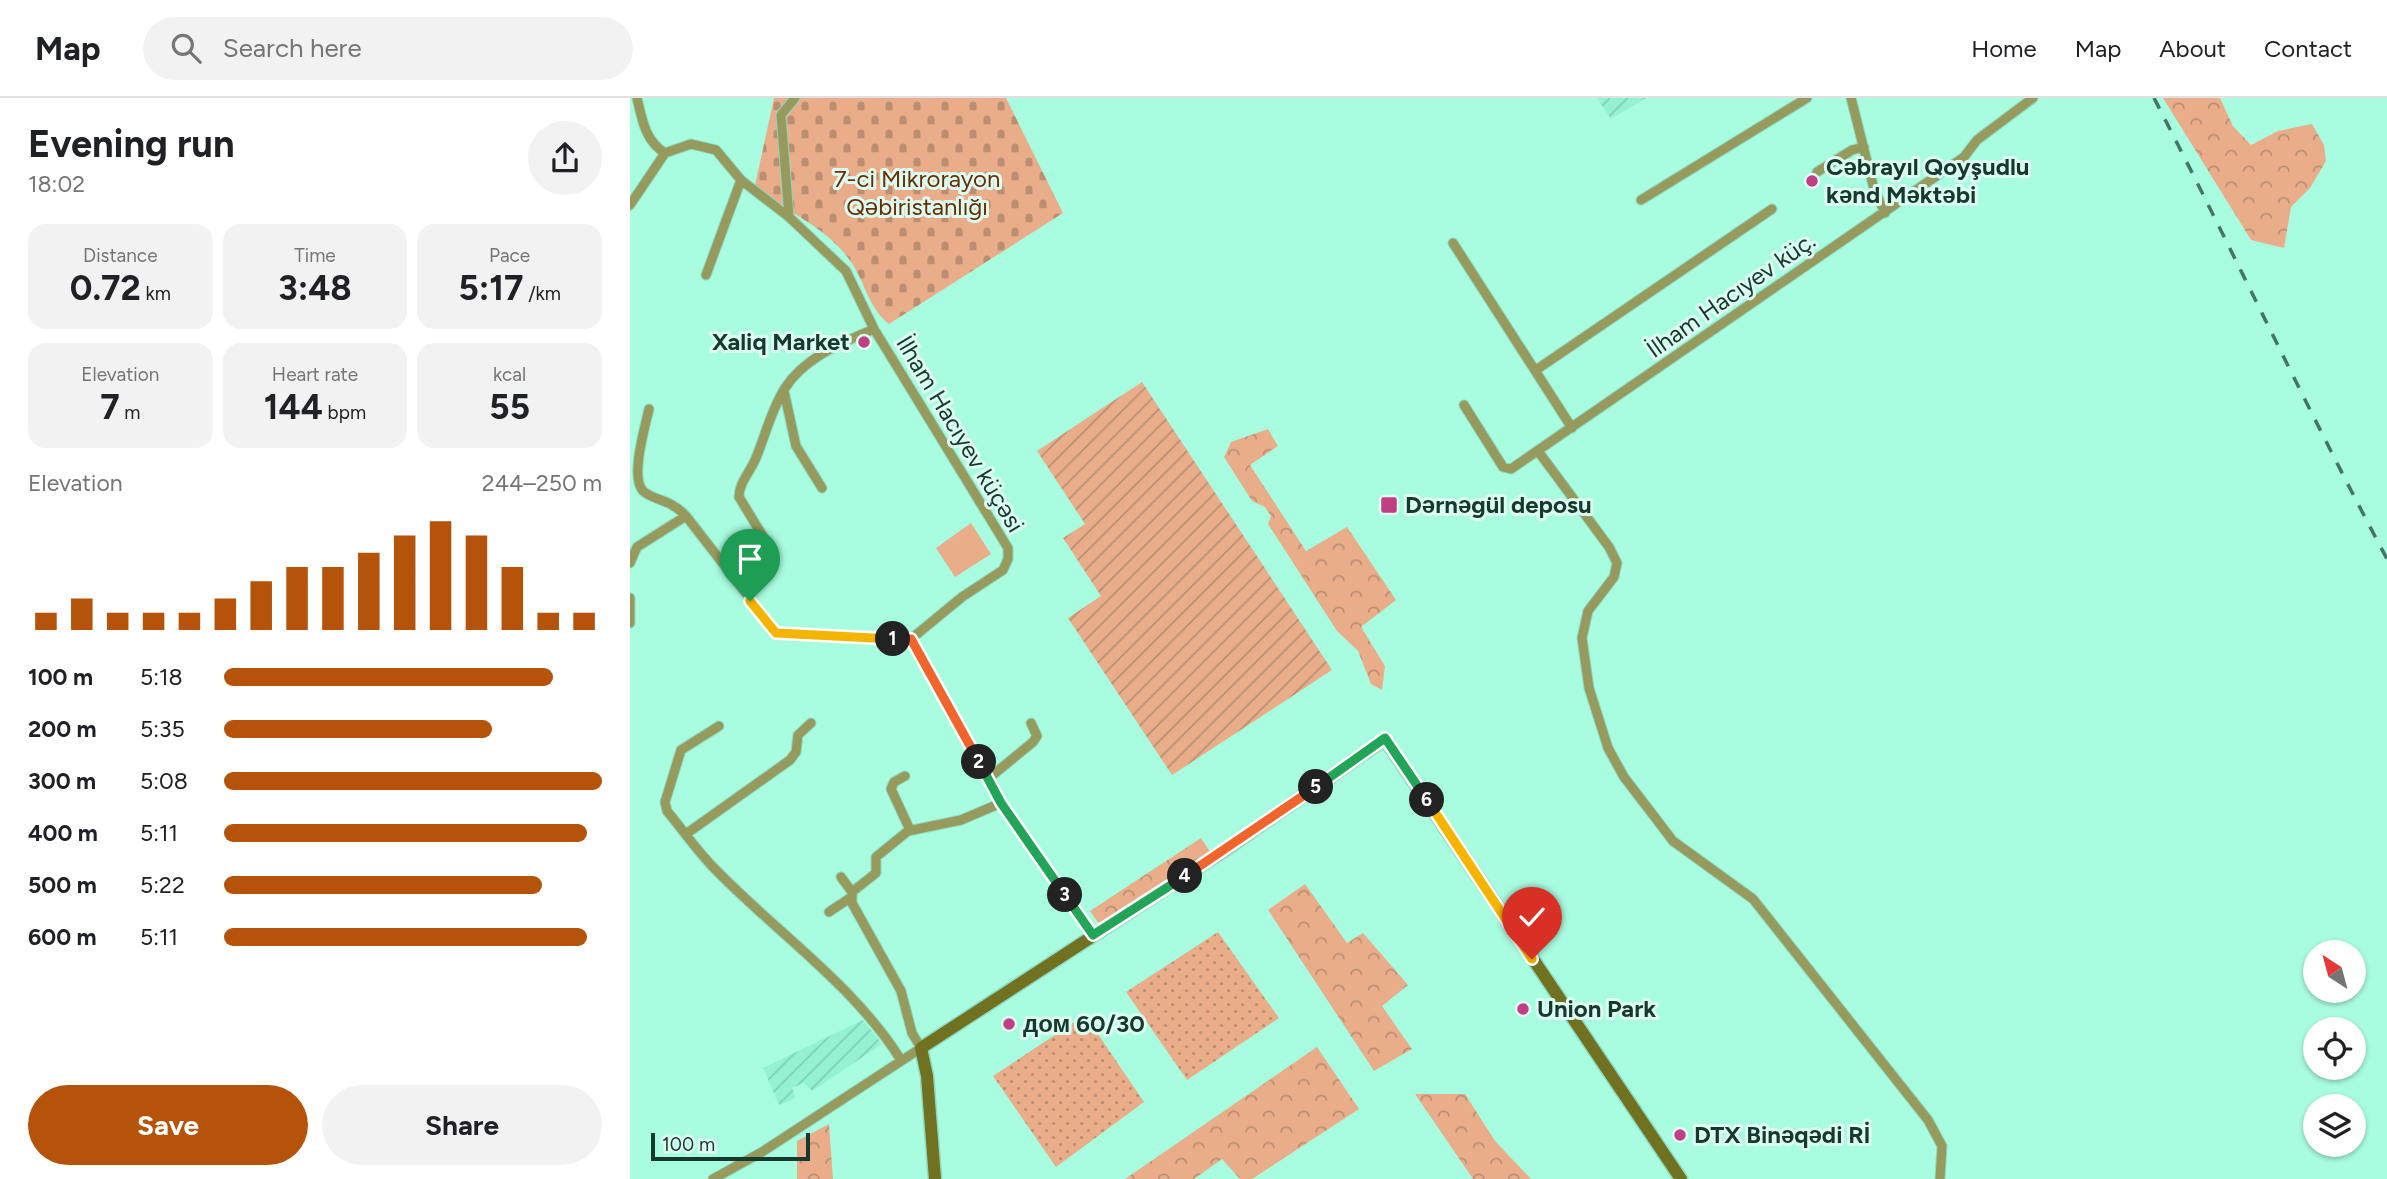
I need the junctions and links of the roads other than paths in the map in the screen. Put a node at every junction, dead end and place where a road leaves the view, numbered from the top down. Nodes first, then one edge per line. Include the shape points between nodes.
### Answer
1 (637, 98) edge
2 (1807, 98) edge
3 (1851, 98) edge
4 (2033, 98) edge
5 (793, 100) edge
6 (1864, 147) junction
7 (665, 153) junction
8 (1817, 172) dead end
9 (741, 180) junction
10 (1641, 200) dead end
11 (630, 205) edge
12 (1772, 209) dead end
13 (1885, 213) junction
14 (789, 217) junction
15 (1452, 243) dead end
16 (706, 275) dead end
17 (874, 329) junction
18 (1535, 370) junction
19 (784, 389) junction
20 (1464, 405) dead end
21 (649, 409) dead end
22 (1572, 428) junction
23 (1538, 451) junction
24 (822, 488) dead end
25 (685, 516) junction
26 (770, 548) dead end
27 (630, 563) edge
28 (630, 598) edge
29 (630, 623) edge
30 (911, 639) junction
31 (811, 723) dead end
32 (1031, 723) dead end
33 (719, 726) dead end
34 (905, 776) dead end
35 (988, 779) junction
36 (1001, 803) junction
37 (911, 830) junction
38 (686, 834) junction
39 (841, 877) dead end
40 (851, 895) junction
41 (829, 912) dead end
42 (1093, 935) junction
43 (921, 1048) junction
44 (901, 1060) junction
45 (713, 1179) edge
46 (934, 1179) edge
47 (1681, 1179) edge
48 (1940, 1179) edge

1 - 7 street via 645,132
2 - 10 street
3 - 6 street
4 - 13 street, İlham Hacıyev küç. via 1977,140 1964,157
5 - 14 street via 781,115
6 - 8 street
6 - 13 street
7 - 9 street, İlham Hacıyev küçəsi via 691,144 716,150
7 - 11 street
9 - 14 street, İlham Hacıyev küçəsi
9 - 16 street
12 - 18 street
13 - 22 street, İlham Hacıyev küç.
14 - 17 street, İlham Hacıyev küçəsi via 846,271
15 - 18 street
17 - 19 street, İlham Hacıyev küçəsi via 827,350
17 - 30 street, İlham Hacıyev küçəsi via 1008,548 1003,570
18 - 22 street
19 - 24 street via 796,446
19 - 26 street, İlham Hacıyev küçəsi via 738,497
20 - 23 street, İlham Hacıyev küç. via 1503,467 1511,469
21 - 25 street via 636,480 643,491 674,503
22 - 23 street, İlham Hacıyev küç.
23 - 48 street via 1617,563 1607,589 1588,611 1583,638 1589,688 1608,748 1624,777 1673,841 1753,899 1928,1120 1942,1146
25 - 27 street via 637,547
25 - 30 street via 776,633
28 - 29 street
30 - 35 street
31 - 38 street via 798,735 790,760
32 - 35 street via 1037,736 1033,742
33 - 38 street via 681,750 665,802
34 - 37 street via 891,789
35 - 36 street
36 - 37 street via 961,820
36 - 42 street
37 - 40 street via 876,857 876,873
38 - 44 street via 713,868 854,1000
39 - 40 street
40 - 41 street
40 - 43 street via 901,991 912,1033
42 - 43 street
42 - 47 street via 1385,738
43 - 44 street
43 - 46 street
44 - 45 street

